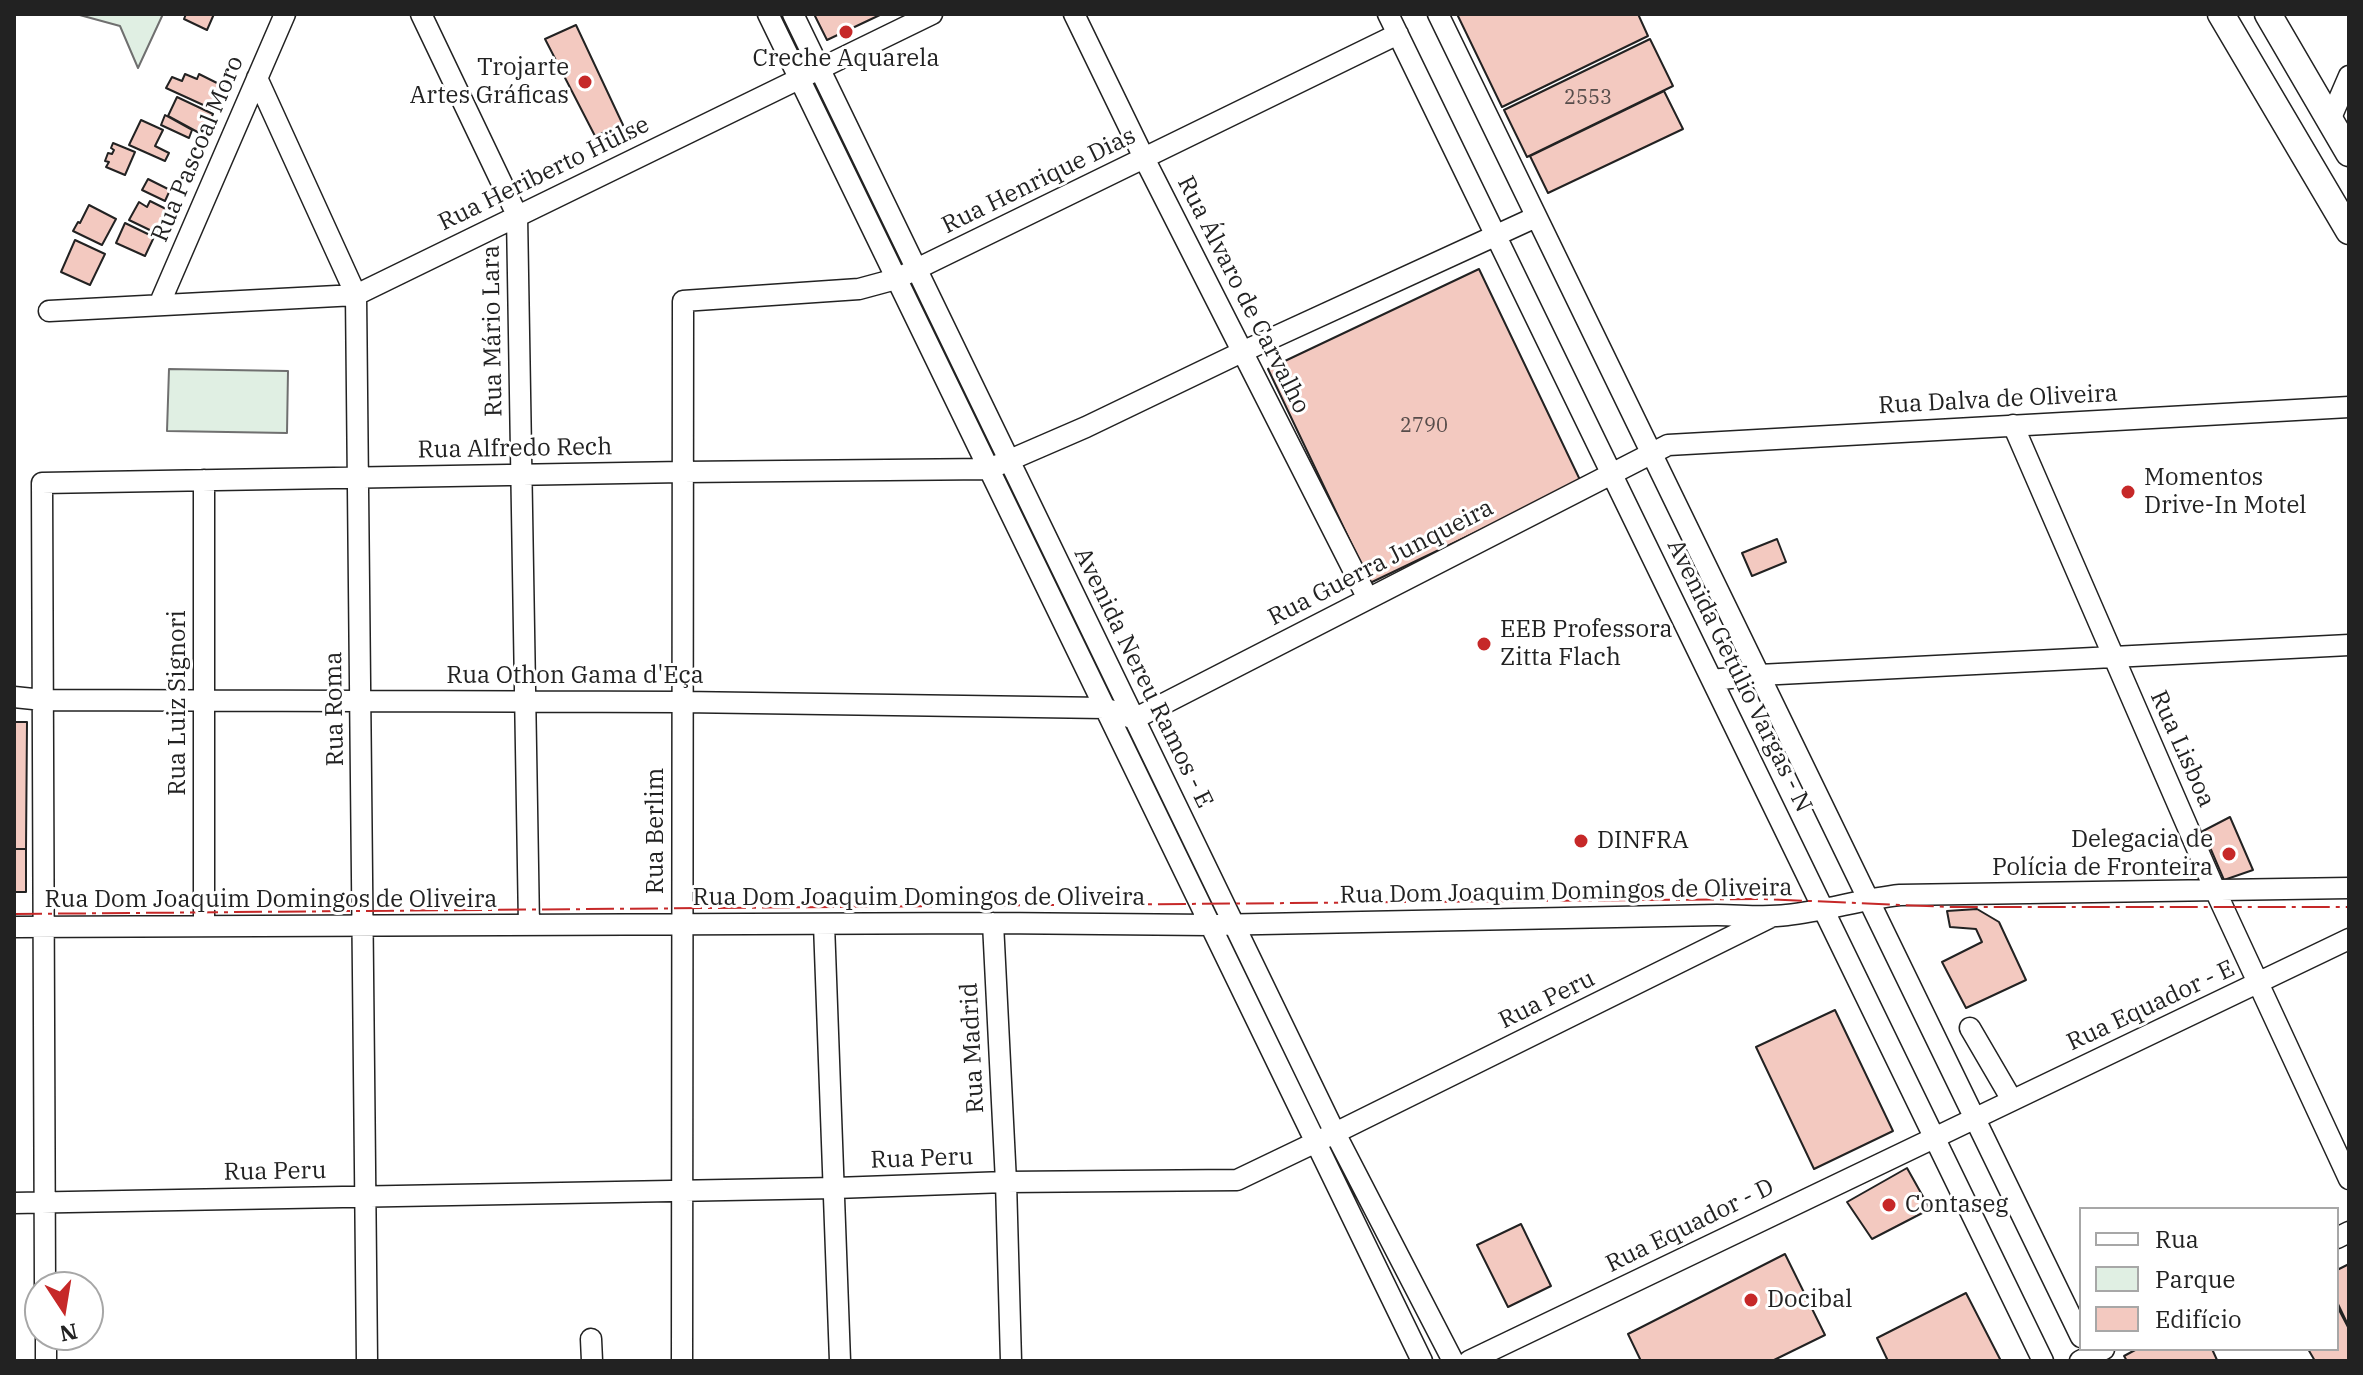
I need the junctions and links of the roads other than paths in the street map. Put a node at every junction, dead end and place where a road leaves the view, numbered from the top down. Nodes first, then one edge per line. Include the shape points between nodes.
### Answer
1 (285, 14) edge
2 (421, 14) edge
3 (768, 14) edge
4 (793, 14) edge
5 (932, 14) edge
6 (1074, 14) edge
7 (1388, 14) edge
8 (1438, 14) edge
9 (2221, 14) edge
10 (2268, 14) edge
11 (1398, 34) junction
12 (819, 68) junction
13 (2349, 76) edge
14 (257, 78) junction
15 (799, 78) junction
16 (2330, 120) junction
17 (2349, 153) edge
18 (1144, 158) junction
19 (869, 171) junction
20 (848, 180) junction
21 (517, 215) junction
22 (1536, 217) junction
23 (2349, 231) edge
24 (1496, 237) junction
25 (916, 269) junction
26 (896, 279) junction
27 (356, 295) junction
28 (683, 301) joint
29 (159, 305) junction
30 (49, 311) dead end
31 (1244, 351) junction
32 (2349, 407) edge
33 (2013, 425) junction
34 (1651, 453) junction
35 (1009, 460) junction
36 (989, 469) junction
37 (683, 472) junction
38 (1611, 473) junction
39 (521, 475) junction
40 (358, 477) junction
41 (204, 480) junction
42 (1368, 599) junction
43 (2349, 645) edge
44 (2113, 657) junction
45 (1759, 675) junction
46 (1712, 680) junction
47 (14, 697) edge
48 (43, 700) junction
49 (204, 701) junction
50 (361, 701) junction
51 (525, 702) junction
52 (682, 702) junction
53 (1105, 708) junction
54 (1134, 719) junction
55 (1176, 806) junction
56 (1156, 814) junction
57 (2349, 888) edge
58 (2215, 890) junction
59 (1868, 898) junction
60 (1823, 909) junction
61 (1771, 917) junction
62 (993, 923) junction
63 (682, 924) junction
64 (824, 924) junction
65 (1234, 924) junction
66 (529, 925) junction
67 (1210, 925) junction
68 (204, 926) junction
69 (363, 926) junction
70 (14, 927) edge
71 (44, 927) junction
72 (2349, 939) edge
73 (2259, 983) junction
74 (1970, 1028) dead end
75 (2012, 1100) junction
76 (1974, 1118) junction
77 (1335, 1133) junction
78 (1934, 1139) junction
79 (1316, 1143) junction
80 (2349, 1179) edge
81 (1006, 1182) junction
82 (835, 1188) junction
83 (682, 1191) junction
84 (366, 1197) junction
85 (14, 1203) edge
86 (45, 1203) junction
87 (45, 1271) edge
88 (2079, 1332) edge
89 (591, 1339) dead end
90 (367, 1361) edge
91 (592, 1361) edge
92 (682, 1361) edge
93 (840, 1361) edge
94 (1011, 1361) edge
95 (1422, 1361) edge
96 (1453, 1361) edge
97 (1469, 1361) edge
98 (2043, 1361) edge

1 - 14 street, Rua Pascoal Moro
2 - 21 street
3 - 15 street, Avenida Nereu Ramos - E
4 - 12 street, Avenida Nereu Ramos - E
5 - 12 street, Rua Heriberto Hülse
6 - 18 street, Rua Álvaro de Carvalho
7 - 11 street, Avenida Getúlio Vargas - N
8 - 22 street, Avenida Getúlio Vargas - N
9 - 23 main road
10 - 16 main road
11 - 18 street, Rua Henrique Dias
11 - 24 street, Avenida Getúlio Vargas - N
12 - 15 street, Rua Heriberto Hülse
12 - 19 street, Avenida Nereu Ramos - E
13 - 16 street
14 - 27 street, Rua Roma
14 - 29 street, Rua Pascoal Moro
15 - 20 street, Avenida Nereu Ramos - E
15 - 21 street, Rua Heriberto Hülse
16 - 17 main road
18 - 25 street, Rua Henrique Dias
18 - 31 street, Rua Álvaro de Carvalho
19 - 20 street
19 - 25 street, Avenida Nereu Ramos - E
20 - 26 street, Avenida Nereu Ramos - E
21 - 27 street, Rua Heriberto Hülse
21 - 39 street, Rua Mário Lara
22 - 24 street
22 - 34 street, Avenida Getúlio Vargas - N
24 - 31 street
24 - 38 street, Avenida Getúlio Vargas - N
25 - 26 street, Rua Henrique Dias
25 - 35 street, Avenida Nereu Ramos - E
26 - 28 street, Rua Henrique Dias via 859,289
26 - 36 street, Avenida Nereu Ramos - E
27 - 29 street, Rua Heriberto Hülse
27 - 40 street, Rua Roma
28 - 37 street, Rua Berlim
29 - 30 street, Rua Heriberto Hülse
31 - 35 street
31 - 42 street, Rua Álvaro de Carvalho
32 - 33 street, Rua Dalva de Oliveira
33 - 34 street, Rua Dalva de Oliveira via 1668,445
33 - 44 street, Rua Lisboa
34 - 38 street, Rua Guerra Junqueira
34 - 45 street, Avenida Getúlio Vargas - N
35 - 36 street
35 - 54 street, Avenida Nereu Ramos - E
36 - 37 street, Rua Alfredo Rech
36 - 53 street, Avenida Nereu Ramos - E
37 - 39 street, Rua Alfredo Rech
37 - 52 street, Rua Berlim
38 - 42 street, Rua Guerra Junqueira
38 - 46 street, Avenida Getúlio Vargas - N
39 - 40 street, Rua Alfredo Rech
39 - 51 street, Rua Mário Lara
40 - 41 street, Rua Alfredo Rech
40 - 50 street, Rua Roma
41 - 48 street, Rua Alfredo Rech via 42,483
41 - 49 street, Rua Luiz Signori
42 - 54 street, Rua Guerra Junqueira
43 - 44 street
44 - 45 street
44 - 58 street, Rua Lisboa
45 - 46 street
45 - 59 street, Avenida Getúlio Vargas - N
46 - 60 street, Avenida Getúlio Vargas - N
47 - 48 street, Rua Othon Gama d'Eça
48 - 49 street, Rua Othon Gama d'Eça
48 - 71 street
49 - 50 street, Rua Othon Gama d'Eça
49 - 68 street, Rua Luiz Signori
50 - 51 street, Rua Othon Gama d'Eça
50 - 69 street, Rua Roma
51 - 52 street, Rua Othon Gama d'Eça
51 - 66 street, Rua Mário Lara
52 - 53 street, Rua Othon Gama d'Eça
52 - 63 street, Rua Berlim
53 - 54 street, Rua Othon Gama d'Eça
53 - 56 street, Avenida Nereu Ramos - E
54 - 55 street, Avenida Nereu Ramos - E
55 - 56 street
55 - 65 street, Avenida Nereu Ramos - E
56 - 67 street, Avenida Nereu Ramos - E
57 - 58 street, Rua Dom Joaquim Domingos de Oliveira
58 - 59 street, Rua Dom Joaquim Domingos de Oliveira
58 - 73 street, Rua Lisboa
59 - 60 street, Rua Dom Joaquim Domingos de Oliveira
59 - 76 street, Avenida Getúlio Vargas - N
60 - 61 street, Rua Dom Joaquim Domingos de Oliveira
60 - 78 street, Avenida Getúlio Vargas - N
61 - 65 street, Rua Dom Joaquim Domingos de Oliveira
61 - 77 street, Rua Peru
62 - 64 street, Rua Dom Joaquim Domingos de Oliveira
62 - 67 street, Rua Dom Joaquim Domingos de Oliveira
62 - 81 street, Rua Madrid
63 - 64 street, Rua Dom Joaquim Domingos de Oliveira
63 - 66 street, Rua Dom Joaquim Domingos de Oliveira
63 - 83 street, Rua Berlim
64 - 82 street
65 - 67 street, Rua Dom Joaquim Domingos de Oliveira
65 - 77 street, Avenida Nereu Ramos - E
66 - 69 street, Rua Dom Joaquim Domingos de Oliveira
67 - 79 street, Avenida Nereu Ramos - E
68 - 69 street, Rua Dom Joaquim Domingos de Oliveira
68 - 71 street, Rua Dom Joaquim Domingos de Oliveira
69 - 84 street, Rua Roma
70 - 71 street, Rua Dom Joaquim Domingos de Oliveira
71 - 86 street
72 - 73 street, Rua Equador - E
73 - 75 street, Rua Equador - E
73 - 80 street, Rua Lisboa
74 - 75 street
75 - 76 street, Rua Equador - E
76 - 78 street, Rua Equador - D
76 - 88 street, Avenida Getúlio Vargas - N
77 - 79 street, Rua Peru
77 - 96 street, Avenida Nereu Ramos - E
78 - 97 street, Rua Equador - D
78 - 98 street, Avenida Getúlio Vargas - N
79 - 81 street, Rua Peru via 1237,1180
79 - 95 street, Avenida Nereu Ramos - E
81 - 82 street, Rua Peru
81 - 94 street, Rua Madrid
82 - 83 street, Rua Peru
82 - 93 street
83 - 84 street, Rua Peru
83 - 92 street, Rua Berlim
84 - 86 street, Rua Peru
84 - 90 street, Rua Roma
85 - 86 street, Rua Peru
86 - 87 street
89 - 91 street

